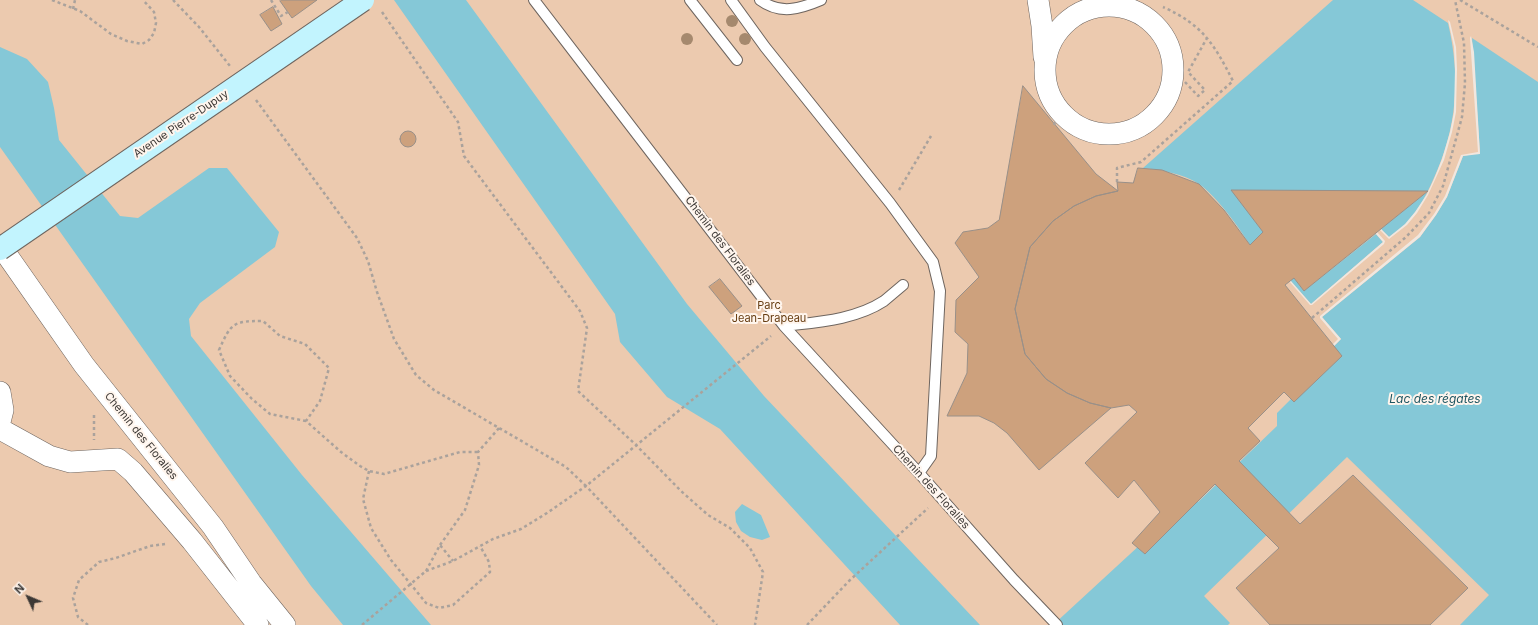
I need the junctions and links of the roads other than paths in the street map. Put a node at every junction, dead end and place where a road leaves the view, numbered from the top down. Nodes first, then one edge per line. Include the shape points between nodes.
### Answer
1 (534, 0) edge
2 (690, 0) edge
3 (731, 0) edge
4 (760, 0) edge
5 (821, 0) edge
6 (1038, 0) edge
7 (370, 3) edge
8 (1154, 3) edge
9 (1168, 42) junction
10 (737, 60) dead end
11 (1045, 76) junction
12 (0, 245) edge
13 (0, 248) edge
14 (903, 285) dead end
15 (784, 326) junction
16 (0, 392) edge
17 (0, 422) edge
18 (0, 429) edge
19 (919, 472) junction
20 (243, 588) junction
21 (258, 625) edge
22 (285, 625) edge
23 (1057, 625) edge

1 - 15 lane, Chemin des Floralies
2 - 10 lane
3 - 19 lane via 933,262 940,291 931,456
4 - 5 lane via 772,7 789,10
6 - 11 street
7 - 13 street, Avenue Pierre-Dupuy, bridge
8 - 9 street
9 - 11 street via 1161,30 1139,13 1113,5 1099,6 1074,16 1063,25 1048,49
9 - 11 street via 1173,60 1173,78 1168,96 1158,112 1144,124 1126,132 1088,132 1056,118
12 - 20 street, Chemin des Floralies via 95,379 213,526
14 - 15 lane via 883,301 852,315 822,322
15 - 19 lane, Chemin des Floralies
16 - 17 street via 3,410
18 - 20 street via 49,456 70,462 118,459 133,472 192,541
19 - 23 lane, Chemin des Floralies
20 - 21 street
20 - 22 street, Chemin des Floralies

